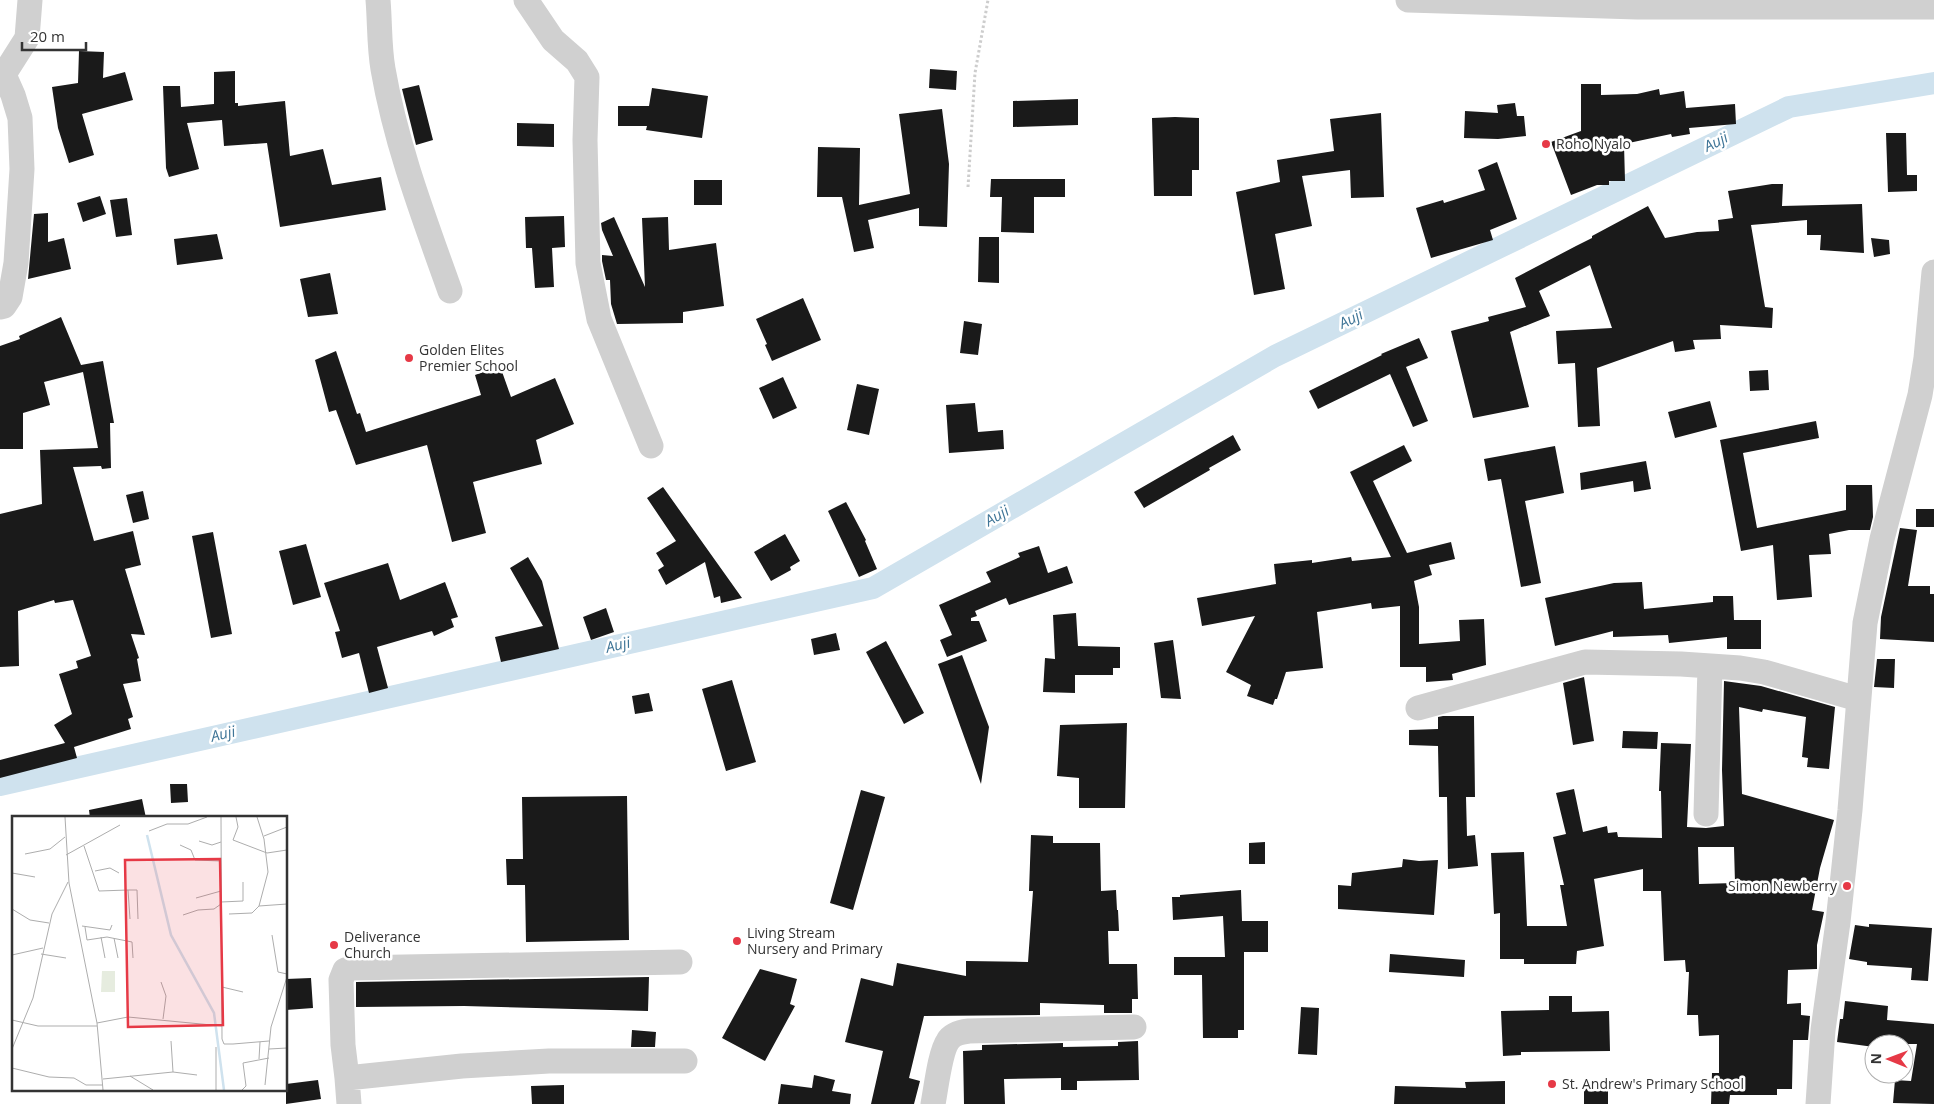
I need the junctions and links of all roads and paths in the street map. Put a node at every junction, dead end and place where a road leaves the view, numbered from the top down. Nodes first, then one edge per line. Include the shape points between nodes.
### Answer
1 (30, 0) edge
2 (378, 0) edge
3 (526, 0) edge
4 (988, 0) edge
5 (1408, 0) edge
6 (1497, 1) edge
7 (1934, 7) edge
8 (968, 187) dead end
9 (1934, 272) edge
10 (450, 292) dead end
11 (0, 307) edge
12 (651, 446) dead end
13 (1710, 666) junction
14 (1858, 699) junction
15 (1418, 708) dead end
16 (1706, 814) dead end
17 (680, 962) dead end
18 (1134, 1027) dead end
19 (685, 1061) dead end
20 (347, 1078) junction
21 (349, 1104) edge
22 (933, 1104) edge
23 (1818, 1104) edge

1 - 11 street via 27,38 5,77 20,118 22,169 16,263 10,297
2 - 10 street via 382,67 394,122
3 - 12 street via 553,40 577,61 587,77 588,262 599,319
4 - 8 path via 976,72
5 - 6 street
6 - 7 street via 1637,7
9 - 14 street via 1920,395 1882,539 1866,623
13 - 14 street via 1764,672
13 - 15 street via 1585,662
13 - 16 street
14 - 23 street
17 - 20 street via 345,970 341,980
18 - 22 street via 959,1033 947,1041 944,1048
19 - 20 street via 549,1061
20 - 21 street

